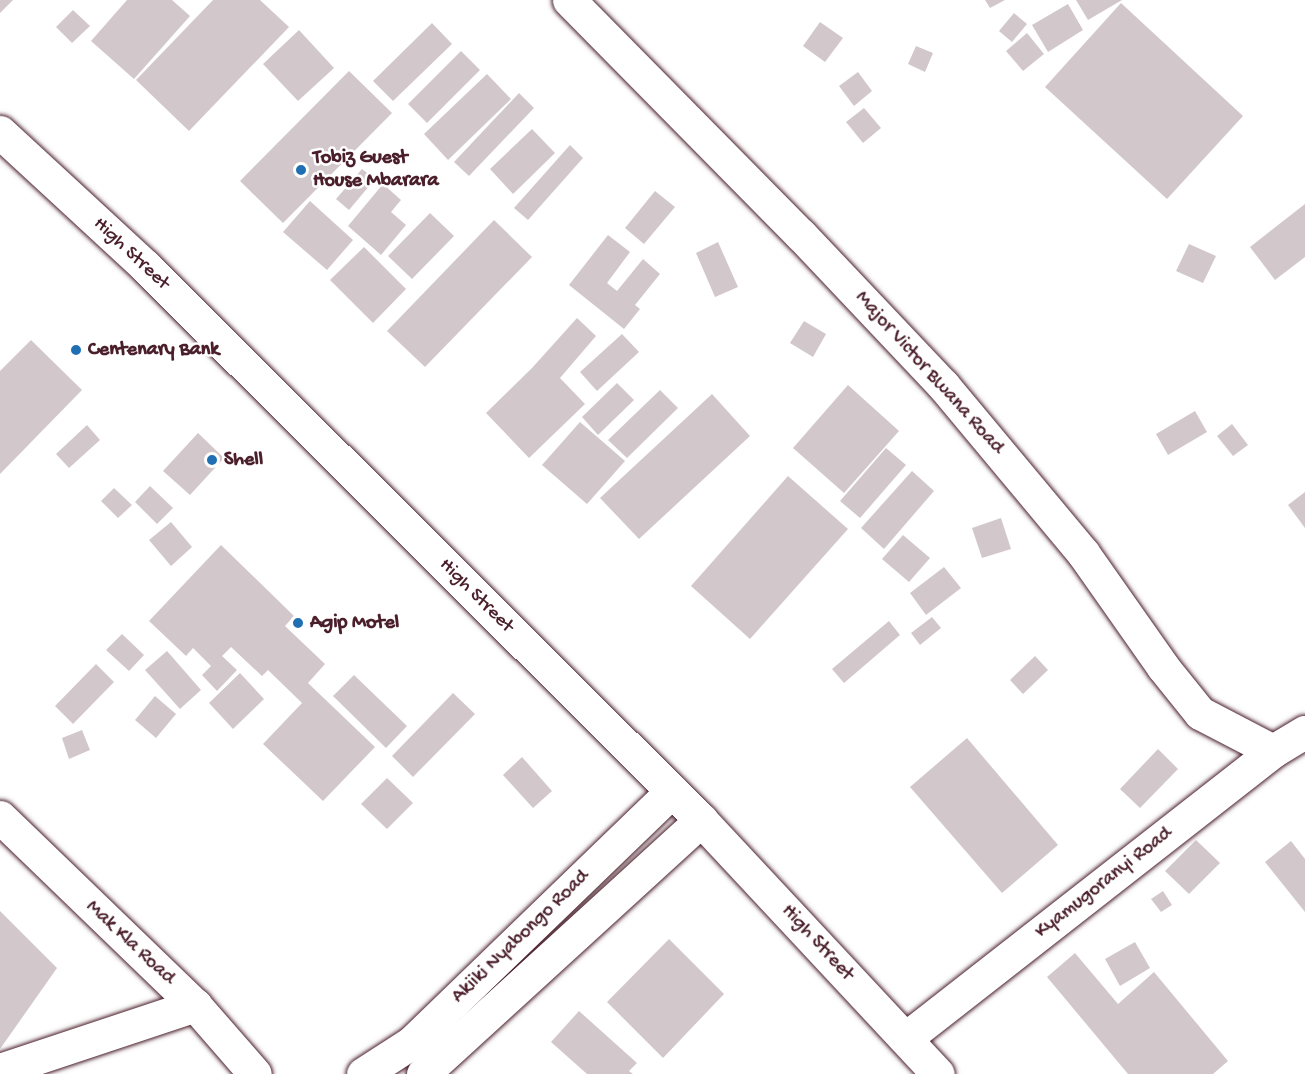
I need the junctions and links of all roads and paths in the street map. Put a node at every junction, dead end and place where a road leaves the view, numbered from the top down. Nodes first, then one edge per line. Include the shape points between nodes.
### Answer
1 (569, 0) edge
2 (0, 132) edge
3 (1305, 732) edge
4 (1273, 752) junction
5 (672, 791) junction
6 (0, 817) edge
7 (701, 820) junction
8 (195, 1005) junction
9 (906, 1038) junction
10 (0, 1070) edge
11 (255, 1074) edge
12 (363, 1074) edge
13 (423, 1074) edge
14 (938, 1074) edge

1 - 4 street, Major Victor Bwana Road via 943,385 1076,544 1200,713
2 - 5 street, High Street via 145,266
3 - 4 street, Kyamugoranyi Road
4 - 9 street, Kyamugoranyi Road
5 - 7 street, High Street
5 - 12 street, Akiiki Nyabongo Road via 411,1043
6 - 8 street, Mak Kla Road
7 - 9 street, High Street
7 - 13 street, Akiiki Nyabongo Road
8 - 10 street
8 - 11 street, Mak Kla Road
9 - 14 street, High Street

